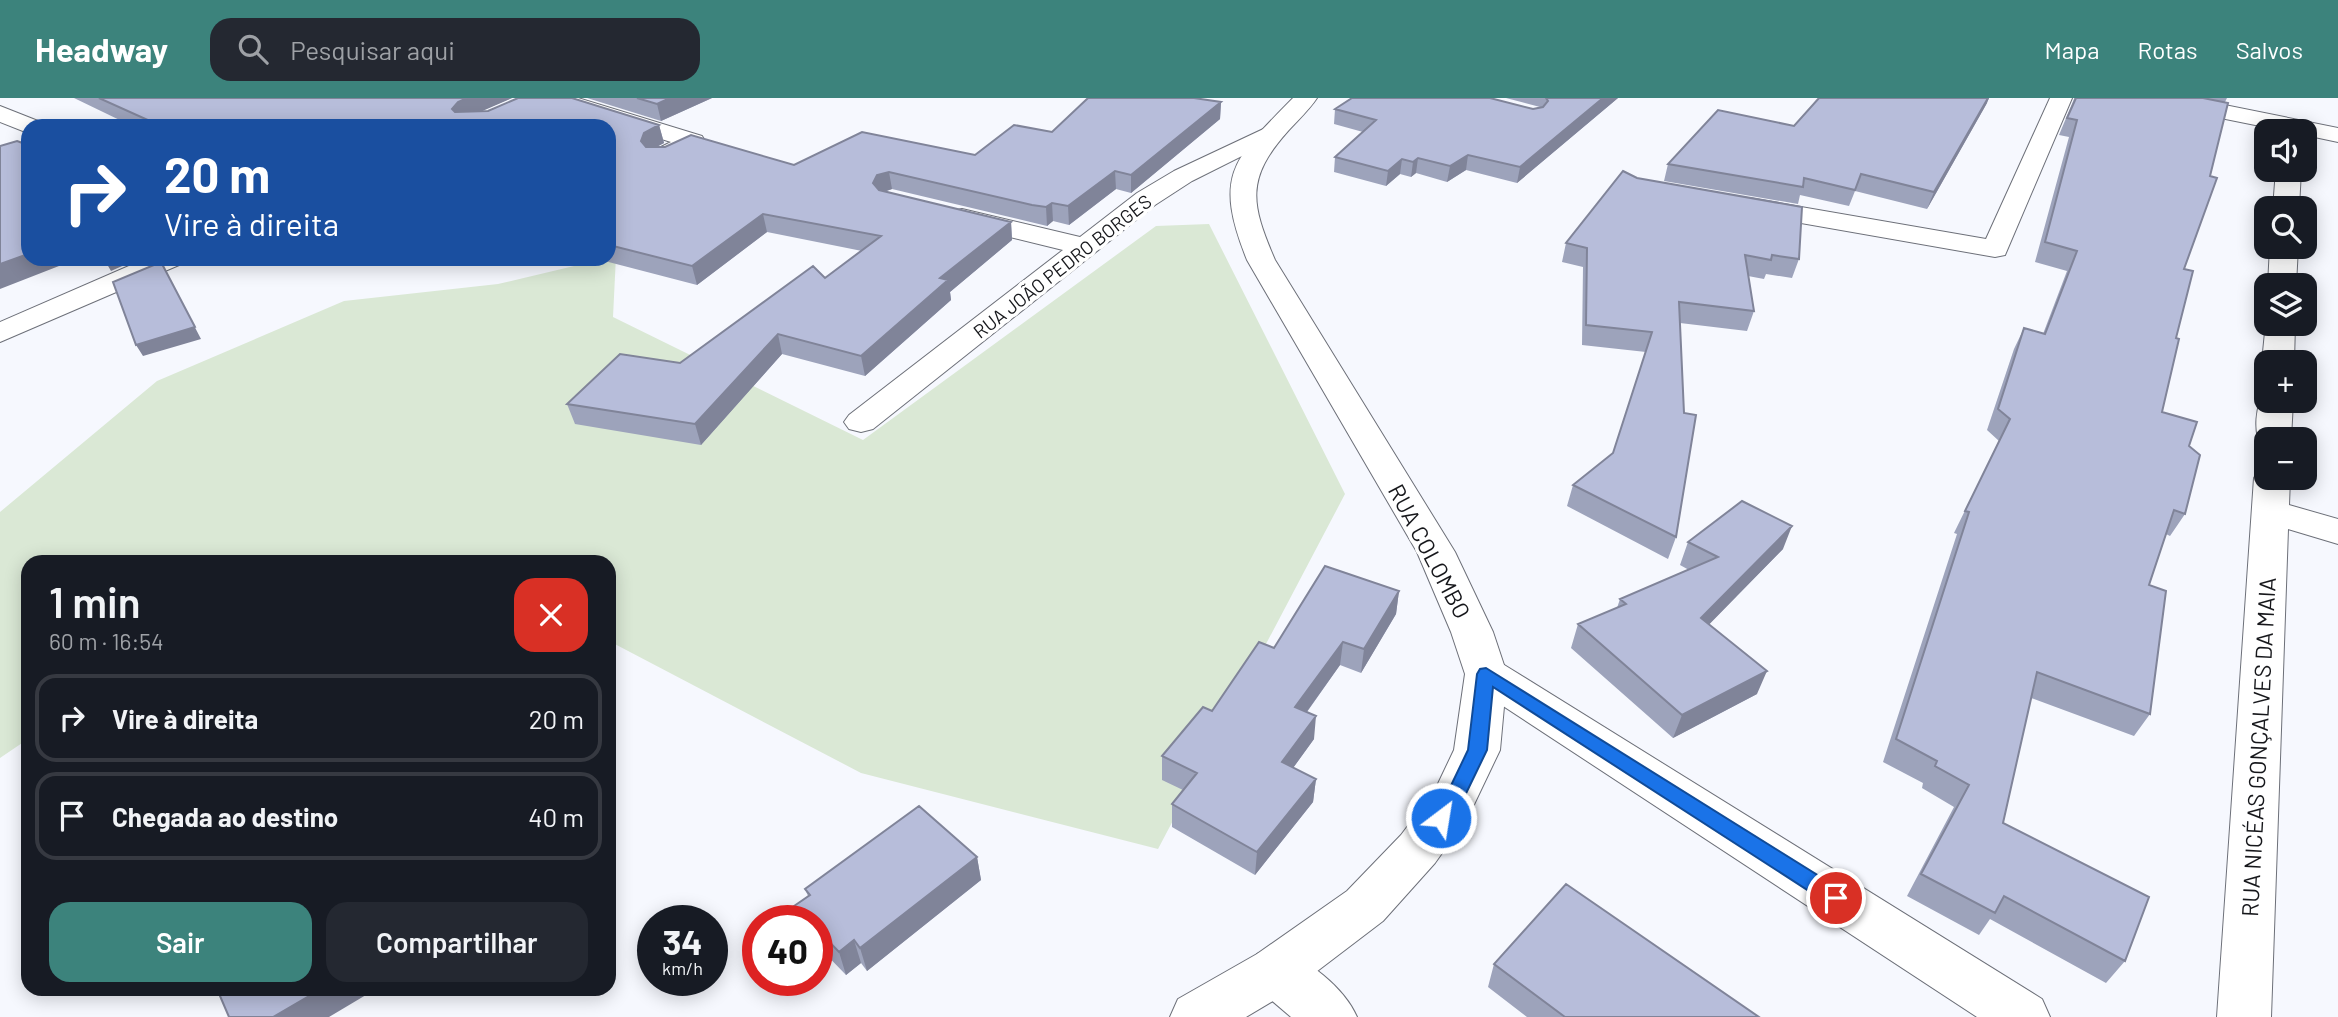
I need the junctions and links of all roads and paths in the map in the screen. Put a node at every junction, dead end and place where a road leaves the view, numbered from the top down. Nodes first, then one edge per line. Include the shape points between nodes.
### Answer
1 (554, 98) edge
2 (1306, 98) edge
3 (2061, 98) edge
4 (2156, 98) edge
5 (2292, 98) edge
6 (0, 113) edge
7 (2291, 119) edge
8 (2254, 120) edge
9 (21, 122) edge
10 (1276, 130) junction
11 (2317, 132) edge
12 (2338, 135) edge
13 (660, 157) edge
14 (1727, 202) edge
15 (943, 212) edge
16 (1085, 247) junction
17 (153, 266) edge
18 (0, 333) edge
19 (861, 422) dead end
20 (2271, 494) edge
21 (2338, 532) edge
22 (1486, 674) junction
23 (1276, 971) junction
24 (1197, 1017) edge
25 (1330, 1017) edge
26 (2023, 1017) edge
27 (2244, 1017) edge

1 - 13 street via 693,141
2 - 10 street, RUA COLOMBO
3 - 14 street via 1995,249
4 - 8 street
5 - 7 street
6 - 9 street
10 - 16 street, RUA JOÃO PEDRO BORGES via 1183,176
10 - 22 street, RUA COLOMBO via 1241,185 1250,233 1287,308 1436,552
11 - 12 street
15 - 16 street
16 - 19 street, RUA JOÃO PEDRO BORGES
17 - 18 street
20 - 21 street
20 - 27 street, RUA NICÉAS GONÇALVES DA MAIA
22 - 23 street, RUA COLOMBO via 1477,750 1452,802 1418,849 1365,906
22 - 26 street
23 - 24 street, RUA COLOMBO
23 - 25 street

